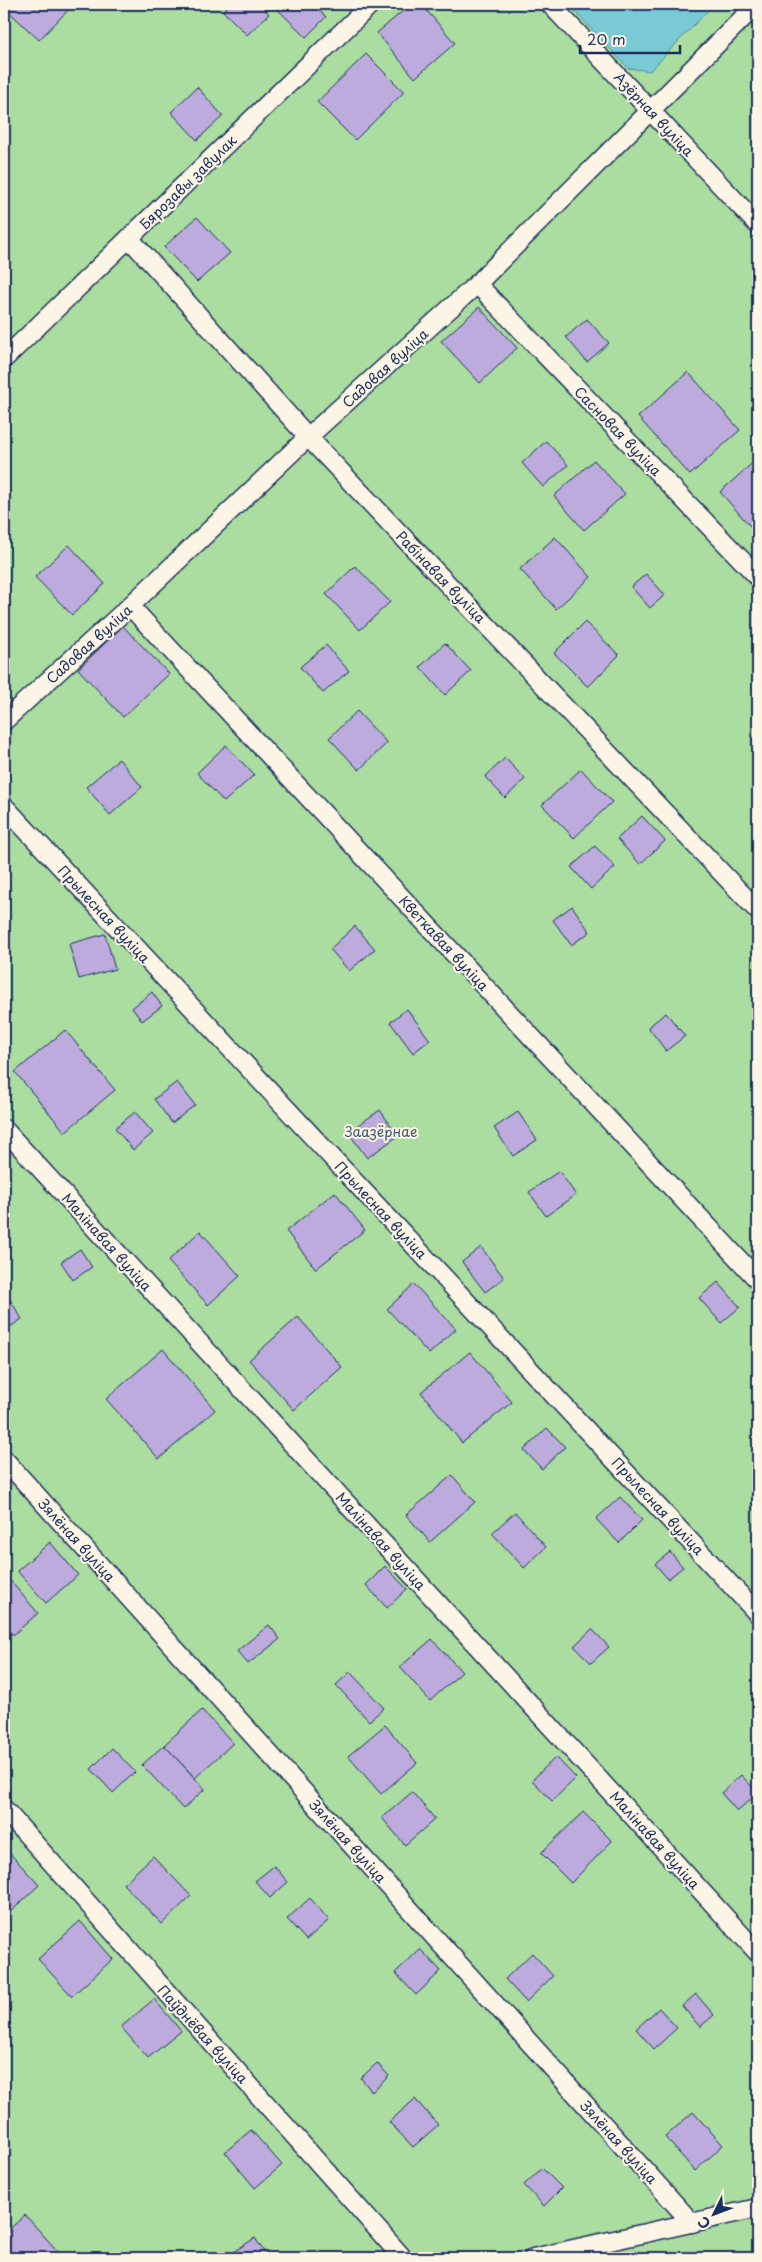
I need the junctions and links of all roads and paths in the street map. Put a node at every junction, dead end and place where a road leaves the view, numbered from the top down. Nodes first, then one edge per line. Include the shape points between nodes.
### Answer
1 (371, 4) edge
2 (550, 4) edge
3 (757, 4) edge
4 (650, 111) junction
5 (758, 224) edge
6 (129, 238) junction
7 (477, 284) junction
8 (4, 359) edge
9 (308, 437) junction
10 (758, 577) edge
11 (130, 606) junction
12 (4, 722) edge
13 (4, 806) edge
14 (758, 911) edge
15 (4, 1129) edge
16 (758, 1280) edge
17 (4, 1459) edge
18 (758, 1614) edge
19 (4, 1809) edge
20 (758, 1953) edge
21 (758, 2208) edge
22 (692, 2223) junction
23 (403, 2258) edge
24 (532, 2258) edge

1 - 6 lane, Бярозавы завулак
2 - 4 lane, Азёрная вуліца
3 - 4 lane, Садовая вуліца
4 - 5 lane, Азёрная вуліца
4 - 7 lane, Садовая вуліца
6 - 8 lane, Бярозавы завулак
6 - 9 lane, Рабінавая вуліца
7 - 9 lane, Садовая вуліца
7 - 10 lane, Сасновая вуліца
9 - 11 lane, Садовая вуліца
9 - 14 lane, Рабінавая вуліца
11 - 12 lane, Садовая вуліца
11 - 16 lane, Кветкавая вуліца
13 - 18 lane, Прылесная вуліца
15 - 20 lane, Малінавая вуліца
17 - 22 lane, Зялёная вуліца
19 - 23 lane, Паўднёвая вуліца
21 - 22 lane
22 - 24 lane

